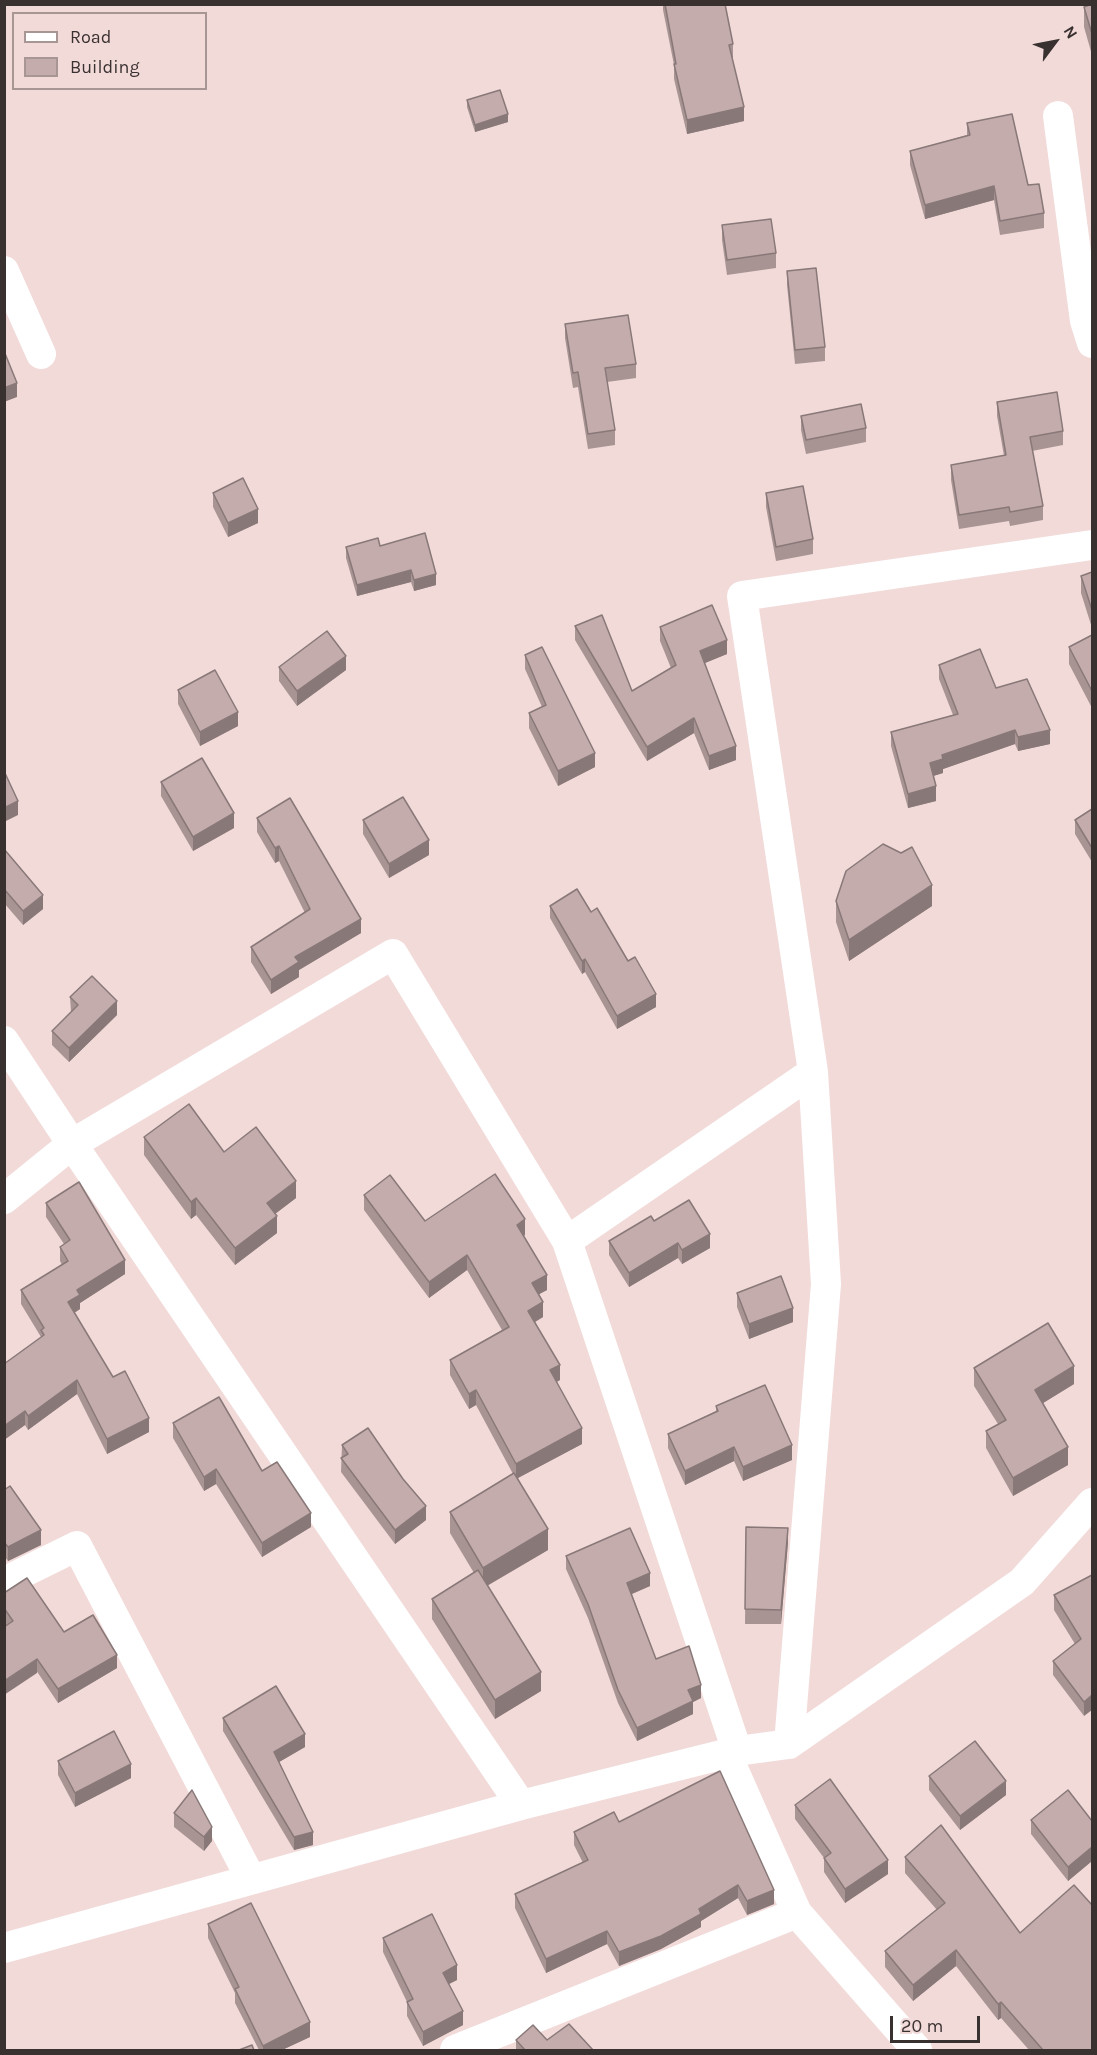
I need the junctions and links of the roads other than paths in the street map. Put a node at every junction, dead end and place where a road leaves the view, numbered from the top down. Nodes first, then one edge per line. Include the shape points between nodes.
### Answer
1 (1058, 116) dead end
2 (4, 271) edge
3 (1090, 327) edge
4 (41, 354) dead end
5 (1092, 545) edge
6 (4, 1041) edge
7 (813, 1072) junction
8 (72, 1144) junction
9 (4, 1199) edge
10 (567, 1241) junction
11 (1092, 1503) edge
12 (4, 1582) edge
13 (789, 1744) junction
14 (732, 1753) junction
15 (521, 1805) junction
16 (251, 1879) junction
17 (797, 1913) junction
18 (4, 1948) edge
19 (455, 2050) edge
20 (917, 2050) edge

1 - 3 street
2 - 4 street
5 - 7 street via 742,596
6 - 8 street
7 - 10 street
7 - 13 street via 826,1284
8 - 9 street
8 - 10 street via 393,954
8 - 15 street
10 - 14 street
11 - 13 street via 1022,1582
12 - 16 street via 77,1546
13 - 14 street
14 - 15 street
14 - 17 street
15 - 16 street
16 - 18 street
17 - 19 street
17 - 20 street

